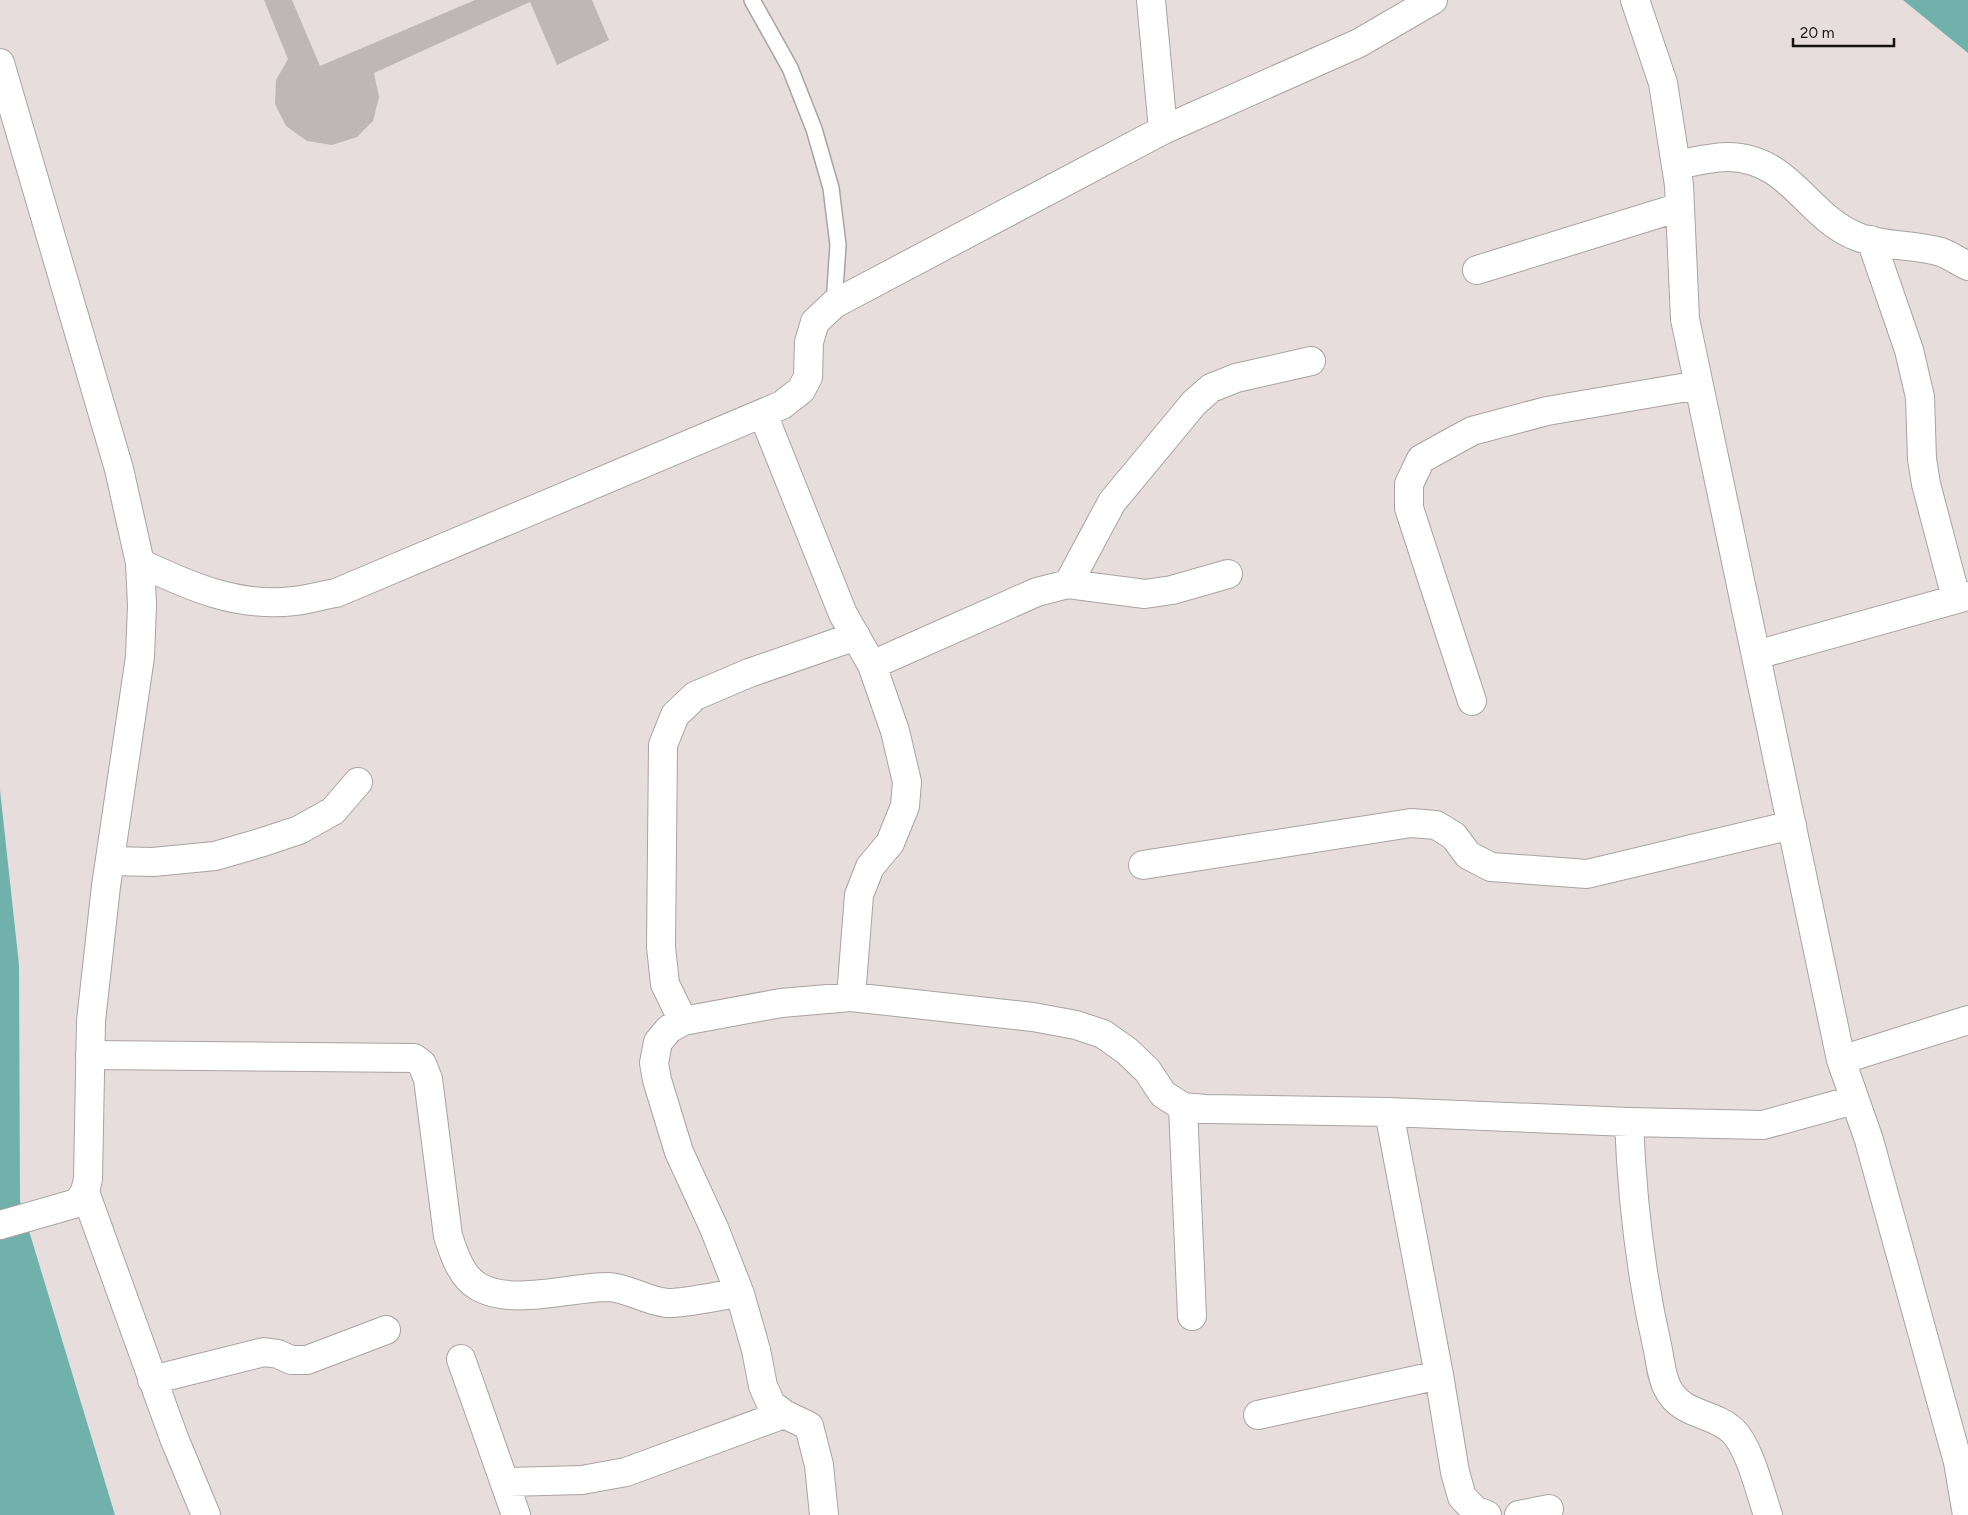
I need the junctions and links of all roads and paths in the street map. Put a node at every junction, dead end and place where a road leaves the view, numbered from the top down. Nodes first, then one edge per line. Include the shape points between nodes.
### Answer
1 (752, 0) edge
2 (1152, 0) edge
3 (1433, 0) edge
4 (1635, 0) edge
5 (0, 63) edge
6 (1163, 130) junction
7 (1676, 165) junction
8 (1680, 207) junction
9 (1871, 240) junction
10 (1968, 266) edge
11 (1477, 270) dead end
12 (834, 304) junction
13 (1311, 361) dead end
14 (1699, 385) junction
15 (763, 414) junction
16 (140, 563) junction
17 (1228, 574) dead end
18 (1068, 584) junction
19 (1962, 597) edge
20 (856, 636) junction
21 (1756, 655) junction
22 (872, 665) junction
23 (1472, 701) dead end
24 (358, 782) dead end
25 (1792, 826) junction
26 (110, 861) junction
27 (1143, 866) dead end
28 (851, 997) junction
29 (1968, 1020) edge
30 (683, 1021) junction
31 (90, 1055) junction
32 (1841, 1060) junction
33 (1854, 1100) junction
34 (1183, 1107) junction
35 (1389, 1112) junction
36 (1629, 1122) junction
37 (85, 1192) junction
38 (0, 1224) edge
39 (739, 1293) junction
40 (1192, 1316) dead end
41 (386, 1330) dead end
42 (461, 1359) dead end
43 (1439, 1375) junction
44 (152, 1380) junction
45 (784, 1414) junction
46 (1258, 1415) dead end
47 (1964, 1468) edge
48 (506, 1482) junction
49 (1549, 1509) dead end
50 (206, 1515) edge
51 (516, 1515) edge
52 (824, 1515) edge
53 (1487, 1515) edge
54 (1519, 1515) edge
55 (1768, 1515) edge
56 (1967, 1515) edge

1 - 12 lane via 790,68 814,129 831,188 838,245
2 - 6 street
3 - 6 street via 1359,43
4 - 7 street via 1663,83
5 - 16 street via 118,469
6 - 12 street
7 - 8 street
7 - 9 street via 1728,157 1774,168 1824,218 1858,237
8 - 11 street
8 - 14 street via 1685,319
9 - 10 street via 1942,252
9 - 19 street via 1909,350 1920,397 1926,484
12 - 15 street via 815,322 809,342 808,377 801,390 782,406
13 - 18 street via 1236,378 1212,388 1194,403 1112,502
14 - 21 street
14 - 23 street via 1546,411 1500,423 1472,431 1421,459 1409,484 1409,508
15 - 16 street via 336,593 294,601 233,600 189,586
15 - 20 street via 843,614
16 - 26 street via 140,657
17 - 18 street via 1145,594
18 - 22 street via 1038,592
19 - 21 street
20 - 22 street
20 - 30 street via 749,673 695,696 674,715 663,745 661,947 665,984
21 - 25 street
22 - 28 street via 895,731 907,782 905,806 890,843 870,867 859,895
24 - 26 street via 333,811 299,830 263,842 215,856 153,862
25 - 27 street via 1587,874 1491,867 1468,855 1454,836 1436,825 1411,823
25 - 32 street
26 - 31 street
28 - 30 street via 781,1004
28 - 34 street via 1033,1016 1076,1025 1103,1034 1127,1050 1147,1070 1163,1094
29 - 32 street
30 - 39 street via 669,1029 658,1042 654,1063 657,1080 679,1152
31 - 37 street via 88,1179
31 - 39 street via 414,1058 422,1064 428,1079 448,1236 456,1259 468,1278 480,1287 521,1296 586,1288 616,1288 667,1303
32 - 33 street
33 - 36 street via 1763,1125
33 - 47 street via 1869,1140
34 - 35 street
34 - 40 street
35 - 36 street
35 - 43 street
36 - 55 street via 1637,1239 1667,1388 1678,1403 1721,1422 1734,1433 1745,1452
37 - 38 street via 77,1203
37 - 44 street
39 - 45 street via 763,1386 771,1404
41 - 44 street via 307,1360 291,1360 264,1352
42 - 48 street
43 - 46 street
43 - 53 street via 1462,1497 1475,1510
44 - 50 street
45 - 48 street via 626,1472 582,1480
45 - 52 street via 809,1426 819,1465
47 - 56 street
48 - 51 street
49 - 54 street

